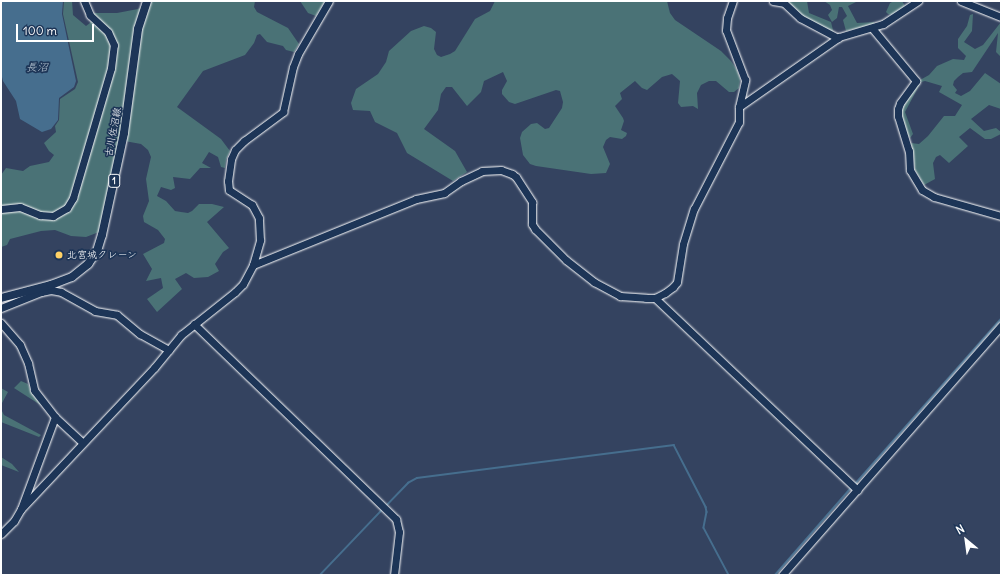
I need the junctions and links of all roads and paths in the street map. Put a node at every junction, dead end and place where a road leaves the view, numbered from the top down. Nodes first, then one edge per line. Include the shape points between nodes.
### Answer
1 (84, 1) edge
2 (147, 1) edge
3 (329, 1) edge
4 (733, 1) edge
5 (773, 1) edge
6 (918, 1) edge
7 (961, 1) edge
8 (1001, 17) edge
9 (872, 28) junction
10 (838, 38) junction
11 (739, 107) junction
12 (1, 209) edge
13 (1001, 216) edge
14 (253, 264) junction
15 (41, 290) junction
16 (1, 298) edge
17 (655, 298) junction
18 (1, 308) edge
19 (1, 323) edge
20 (194, 324) junction
21 (1001, 326) edge
22 (169, 350) junction
23 (55, 417) junction
24 (83, 443) junction
25 (854, 487) junction
26 (22, 509) junction
27 (1, 534) edge
28 (394, 575) edge
29 (782, 575) edge

1 - 12 street via 90,15 108,32 114,45 110,68 73,198 68,208 53,216 40,215 20,207
2 - 15 main road, 古川佐沼線 / 1 via 138,29 125,126 100,244 93,258 78,273
3 - 14 street via 298,54 283,112 244,141 235,150 231,159 229,190 252,205 259,218 260,240
4 - 11 street via 726,30 745,80
5 - 10 street via 784,3 800,18
6 - 9 street via 887,22
7 - 8 street
9 - 10 street
9 - 13 street via 916,80 900,103 898,116 909,151 910,170 922,190 934,197
10 - 11 street
11 - 17 street via 738,126 694,209 683,244 677,282 670,290
14 - 17 street via 416,199 444,193 482,171 501,170 516,177 532,202 532,224 566,260 615,295
14 - 20 street via 240,287
15 - 16 main road, 古川佐沼線 / 1
15 - 18 street
15 - 22 street via 61,292 95,311 117,315 140,334
17 - 25 street
19 - 23 street via 20,345 34,390
20 - 22 street
20 - 28 street via 396,519 399,528
21 - 25 street
22 - 24 street
23 - 24 street
23 - 26 street
24 - 26 street
25 - 29 street
26 - 27 street

